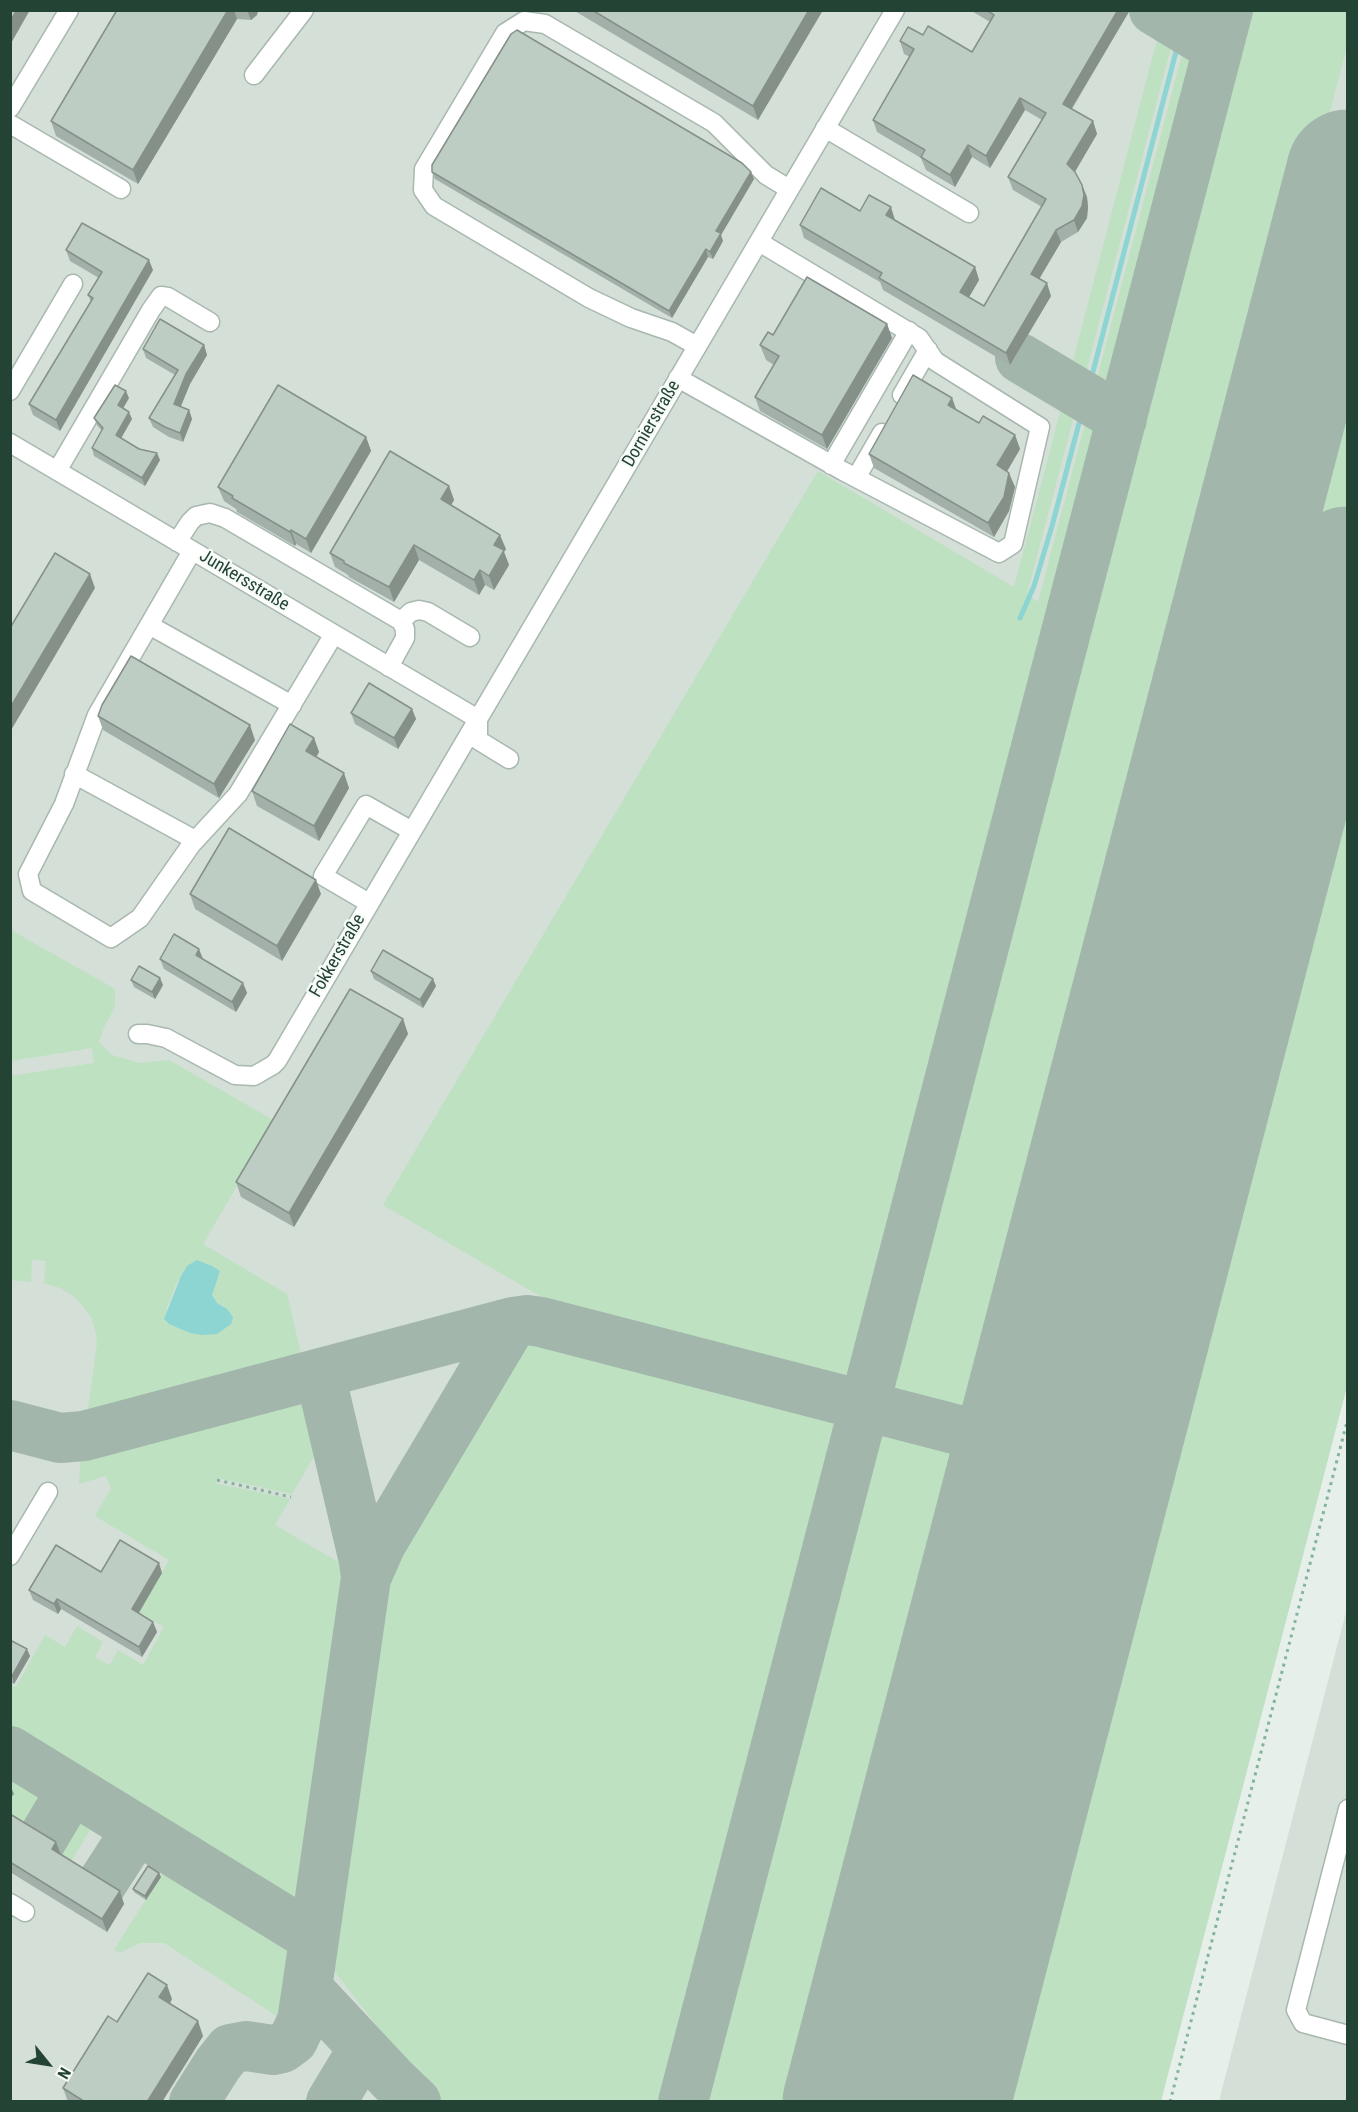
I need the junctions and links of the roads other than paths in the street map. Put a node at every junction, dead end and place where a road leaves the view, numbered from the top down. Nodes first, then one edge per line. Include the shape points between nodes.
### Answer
1 (69, 10) edge
2 (304, 10) edge
3 (895, 10) edge
4 (254, 75) dead end
5 (10, 108) edge
6 (10, 124) edge
7 (825, 128) junction
8 (121, 189) dead end
9 (789, 189) junction
10 (969, 213) dead end
11 (759, 242) junction
12 (73, 284) dead end
13 (210, 322) dead end
14 (909, 331) junction
15 (697, 346) junction
16 (928, 350) junction
17 (678, 378) junction
18 (10, 391) edge
19 (10, 443) edge
20 (831, 465) junction
21 (57, 471) junction
22 (856, 478) junction
23 (185, 546) junction
24 (401, 621) junction
25 (150, 625) junction
26 (334, 634) junction
27 (470, 637) dead end
28 (389, 667) junction
29 (292, 705) junction
30 (478, 719) junction
31 (509, 759) dead end
32 (74, 774) junction
33 (412, 831) junction
34 (195, 840) junction
35 (369, 903) junction
36 (138, 1034) dead end
37 (48, 1492) dead end
38 (10, 1556) edge
39 (1347, 1809) edge
40 (1347, 2035) edge

1 - 5 street
2 - 4 street
3 - 7 street, Dornierstraße
6 - 8 street
7 - 9 street, Dornierstraße
7 - 10 street
9 - 11 street, Dornierstraße
9 - 15 street via 766,175 714,123 545,24 524,21 505,33 424,169 423,190 434,206 589,298
11 - 14 street
11 - 15 street, Dornierstraße
12 - 18 street
13 - 21 street via 161,296
14 - 16 street
14 - 20 street
15 - 17 street, Dornierstraße
16 - 22 street
16 - 22 street via 935,361 1040,427 1013,544 999,553
17 - 20 street
17 - 30 street, Dornierstraße
19 - 21 street, Junkersstraße
20 - 22 street
21 - 23 street, Junkersstraße
23 - 24 street via 190,522 196,516 217,514
23 - 25 street
23 - 26 street, Junkersstraße
24 - 27 street via 411,612 428,612
24 - 28 street via 405,638
25 - 29 street
25 - 32 street via 97,715
26 - 28 street, Junkersstraße
26 - 29 street
28 - 30 street, Junkersstraße
29 - 34 street via 238,794
30 - 31 street via 478,740
30 - 33 street, Fokkerstraße
32 - 34 street
32 - 34 street via 64,804 28,874 32,891 111,938 140,918
33 - 35 street, Fokkerstraße
33 - 35 street via 366,805 323,876
35 - 36 street, Fokkerstraße via 277,1060 261,1073 235,1075 166,1038
37 - 38 street
39 - 40 street via 1296,2010 1303,2023

